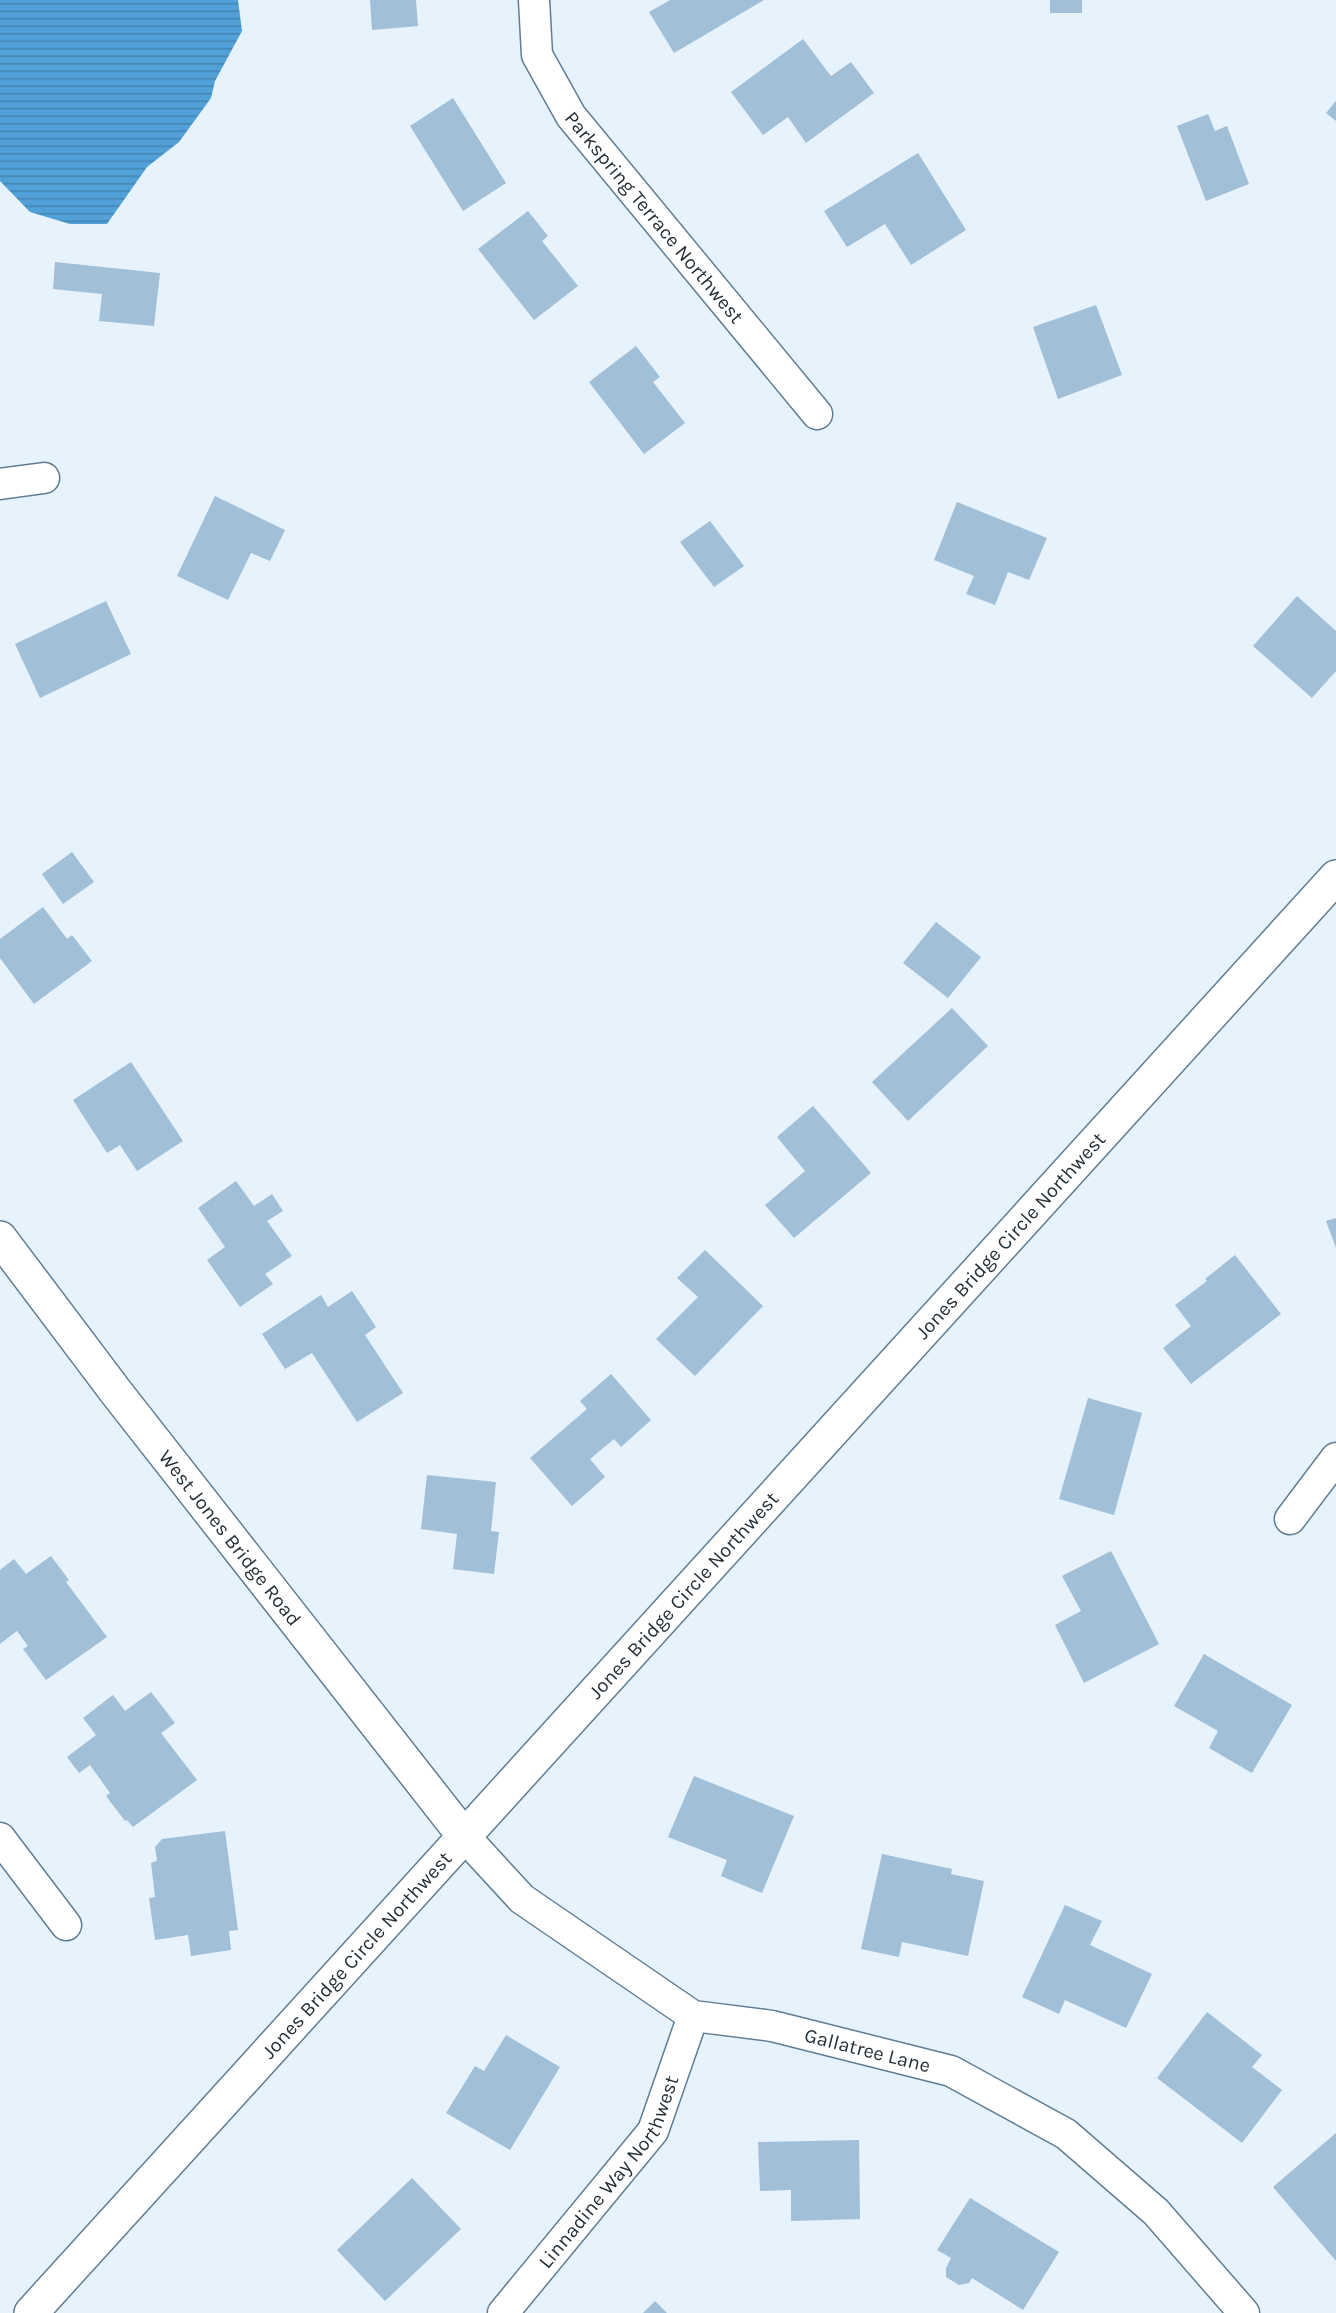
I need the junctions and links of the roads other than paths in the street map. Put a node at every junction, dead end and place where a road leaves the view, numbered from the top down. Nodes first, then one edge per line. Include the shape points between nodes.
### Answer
1 (534, 0) edge
2 (817, 414) dead end
3 (44, 478) dead end
4 (0, 484) edge
5 (1336, 877) edge
6 (0, 1238) edge
7 (1336, 1458) edge
8 (1290, 1519) dead end
9 (464, 1836) junction
10 (0, 1838) edge
11 (66, 1925) dead end
12 (693, 2016) junction
13 (31, 2313) edge
14 (503, 2313) edge
15 (1244, 2313) edge

1 - 2 street, Parkspring Terrace Northwest via 537,55 572,116
3 - 4 street
5 - 9 street, Jones Bridge Circle Northwest
6 - 9 street, West Jones Bridge Road
7 - 8 street
9 - 12 street, Gallatree Lane via 522,1899
9 - 13 street, Jones Bridge Circle Northwest
10 - 11 street
12 - 14 street, Linnadine Way Northwest via 653,2131
12 - 15 street, Gallatree Lane via 772,2026 951,2071 1066,2134 1156,2212

